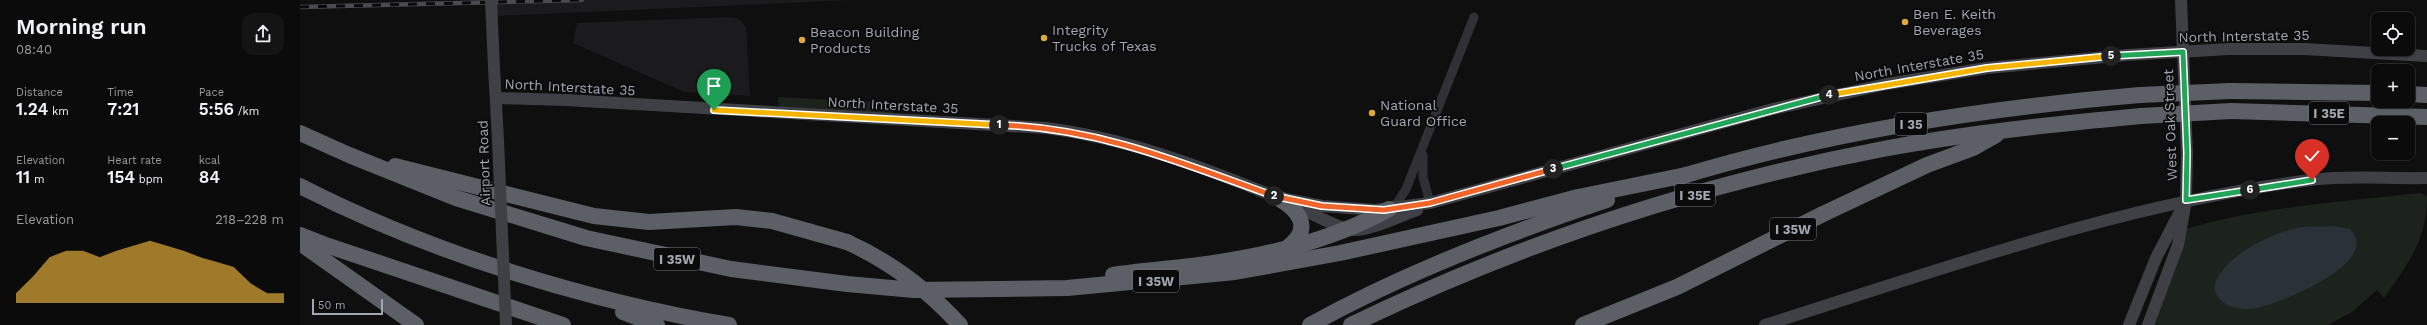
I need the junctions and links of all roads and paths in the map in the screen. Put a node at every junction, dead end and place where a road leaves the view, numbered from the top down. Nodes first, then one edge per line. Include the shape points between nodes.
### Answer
1 (491, 0) edge
2 (2181, 0) edge
3 (1474, 18) dead end
4 (2183, 52) junction
5 (2427, 56) edge
6 (2371, 93) edge
7 (2415, 94) edge
8 (2427, 95) edge
9 (496, 98) junction
10 (2427, 117) edge
11 (2002, 131) junction
12 (300, 133) edge
13 (1424, 146) junction
14 (349, 155) junction
15 (1686, 175) junction
16 (2427, 178) edge
17 (300, 186) edge
18 (1278, 198) junction
19 (2186, 200) junction
20 (1430, 203) junction
21 (1388, 210) junction
22 (1348, 230) junction
23 (300, 234) edge
24 (300, 244) edge
25 (1288, 247) junction
26 (555, 285) junction
27 (2145, 286) junction
28 (1020, 290) junction
29 (2161, 292) junction
30 (1316, 322) edge
31 (416, 325) edge
32 (506, 325) edge
33 (563, 325) edge
34 (657, 325) edge
35 (729, 325) edge
36 (960, 325) edge
37 (1351, 325) edge
38 (1584, 325) edge
39 (1765, 325) edge
40 (2129, 325) edge
41 (2148, 325) edge

1 - 9 main road, Airport Road, bridge
2 - 4 main road, West Oak Street
3 - 13 street
4 - 5 main road, North Interstate 35 via 2304,49
4 - 19 main road, West Oak Street
4 - 20 main road, North Interstate 35 via 1987,68 1829,95
6 - 15 highway, I 35, bridge via 2230,91 2140,95 2019,106 1936,119 1801,146
7 - 8 highway
9 - 18 main road, North Interstate 35 via 1016,126 1073,132 1121,142 1167,156
9 - 32 main road, Airport Road, bridge
10 - 11 highway, I 35E, bridge via 2231,111 2141,116
11 - 37 highway, I 35E via 1883,149 1702,193 1610,221 1508,258
11 - 38 highway, I 35W via 1973,148 1927,165 1677,287
12 - 14 highway, I 35W
13 - 20 street via 1422,170
13 - 21 street via 1401,197
14 - 28 highway, I 35W via 456,198 522,220 686,261 847,284 914,290
14 - 36 highway, bridge via 594,216 649,222 706,217 750,219 804,229 847,242 878,257 920,285
15 - 28 highway, I 35W via 1578,197 1499,218 1292,263 1177,279
15 - 30 highway, I 35E via 1496,240 1404,278
16 - 19 main road via 2312,180
17 - 26 highway via 417,237
18 - 21 main road, North Interstate 35 via 1344,208
18 - 22 main road, North Interstate 35
18 - 25 highway via 1297,211 1301,221 1300,233
19 - 27 main road, West Oak Street via 2156,258
19 - 29 main road, West Oak Street via 2178,244
19 - 39 main road via 2078,228
20 - 21 main road, North Interstate 35
20 - 22 main road, North Interstate 35 via 1425,208 1372,226
21 - 22 highway
22 - 25 highway
23 - 33 highway
24 - 31 highway
25 - 28 highway via 1192,266 1136,271
26 - 34 highway
26 - 35 highway via 621,304
27 - 29 main road
27 - 40 main road, West Oak Street
29 - 41 main road, West Oak Street

